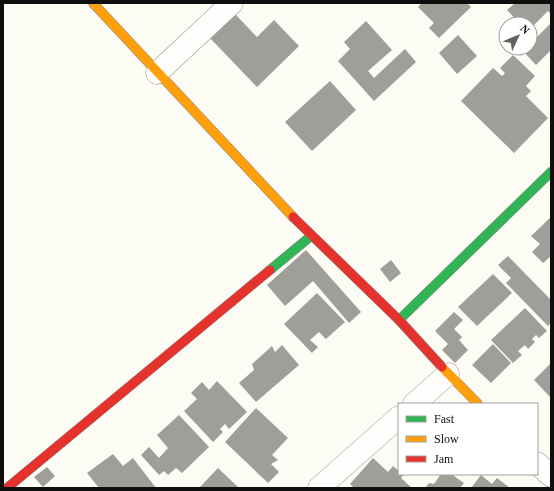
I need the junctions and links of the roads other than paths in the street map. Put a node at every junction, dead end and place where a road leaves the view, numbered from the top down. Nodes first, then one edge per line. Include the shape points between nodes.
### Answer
1 (93, 3) edge
2 (232, 3) edge
3 (157, 73) junction
4 (551, 172) edge
5 (311, 236) junction
6 (399, 320) junction
7 (448, 374) junction
8 (415, 403) edge
9 (477, 403) edge
10 (398, 418) edge
11 (538, 463) edge
12 (551, 476) edge
13 (8, 488) edge
14 (319, 488) edge

1 - 3 street
2 - 3 street
3 - 5 street
4 - 6 street
5 - 6 street
5 - 13 street
6 - 7 street
7 - 8 street
7 - 9 street
10 - 14 street
11 - 12 street

